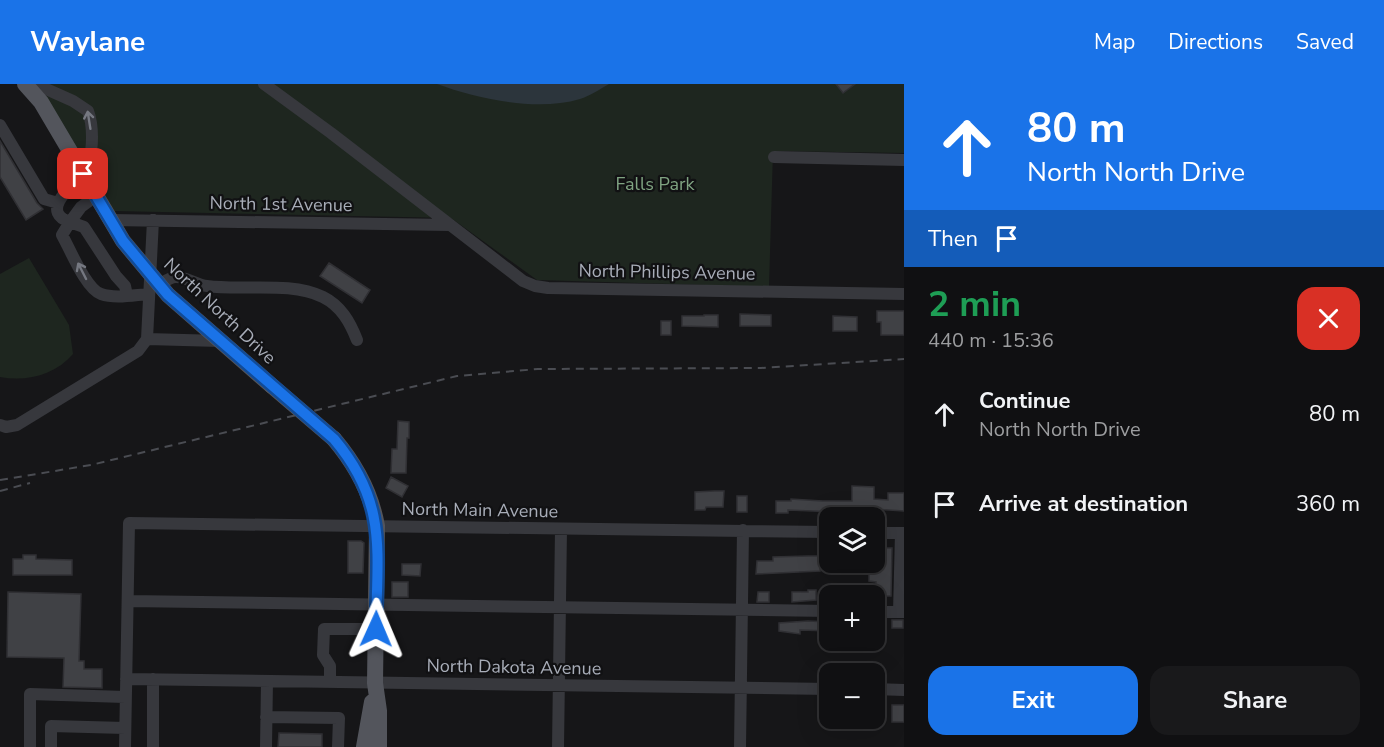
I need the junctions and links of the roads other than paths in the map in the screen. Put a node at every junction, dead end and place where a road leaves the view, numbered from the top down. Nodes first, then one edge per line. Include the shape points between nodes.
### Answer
1 (25, 84) edge
2 (35, 84) edge
3 (264, 84) edge
4 (0, 125) edge
5 (774, 156) dead end
6 (904, 160) edge
7 (84, 176) junction
8 (96, 196) junction
9 (58, 203) junction
10 (110, 220) junction
11 (153, 220) junction
12 (70, 222) junction
13 (450, 225) junction
14 (153, 285) junction
15 (904, 294) edge
16 (127, 295) junction
17 (147, 339) junction
18 (220, 340) junction
19 (357, 340) dead end
20 (0, 425) edge
21 (376, 526) junction
22 (561, 529) junction
23 (743, 530) junction
24 (819, 532) edge
25 (885, 532) edge
26 (902, 533) edge
27 (128, 601) junction
28 (376, 604) junction
29 (560, 607) junction
30 (742, 609) junction
31 (819, 611) edge
32 (885, 612) edge
33 (902, 612) edge
34 (376, 629) junction
35 (126, 679) junction
36 (153, 679) junction
37 (267, 681) junction
38 (330, 682) junction
39 (375, 683) junction
40 (559, 686) junction
41 (740, 688) junction
42 (819, 689) edge
43 (885, 689) edge
44 (904, 690) edge
45 (125, 697) junction
46 (266, 717) junction
47 (125, 728) junction
48 (30, 747) edge
49 (51, 747) edge
50 (125, 747) edge
51 (153, 747) edge
52 (266, 747) edge
53 (338, 747) edge
54 (364, 747) edge
55 (379, 747) edge
56 (558, 747) edge
57 (740, 747) edge

1 - 7 main road, North North Drive via 41,102
7 -> 2 street via 90,154 88,111
3 - 13 street, North Phillips Avenue
4 - 9 street via 44,199
5 - 6 street
7 - 8 main road, North North Drive
7 - 9 street
8 - 10 main road, North North Drive
8 - 12 street
9 - 12 street via 58,213
10 - 11 street, North 1st Avenue
10 - 14 main road, North North Drive
11 - 13 street, North 1st Avenue
11 - 14 street
12 - 16 street via 84,227 125,286
16 -> 12 street via 102,295 92,288 62,235
13 - 15 street, North Phillips Avenue via 523,281 548,288
14 - 16 street
14 - 17 street
14 - 18 main road, North North Drive
14 - 19 street via 176,277 210,286 302,290 322,296 338,307
17 - 18 street
17 - 20 street via 138,351 17,425
18 - 21 main road, North North Drive, bridge via 348,455 363,480
21 - 22 street, North Main Avenue
21 - 27 street, North Main Avenue via 129,523
21 - 28 main road, North North Drive
22 - 23 street, North Main Avenue
22 - 29 street
23 - 24 street, North Main Avenue
23 - 30 street
25 - 26 street
26 - 33 street
27 - 28 street
27 - 35 street
28 - 29 street
28 - 34 main road, North North Drive
29 - 30 street
29 - 40 street
30 - 31 street
30 - 41 street
32 - 33 street
34 - 38 street via 324,629 323,654 330,666
34 - 39 main road, North North Drive
35 - 36 street, North Dakota Avenue
35 - 45 street
36 - 37 street, North Dakota Avenue
36 - 51 street
37 - 38 street, North Dakota Avenue
37 - 46 street
38 - 39 street, North Dakota Avenue
39 - 40 street, North Dakota Avenue
39 - 54 main road
39 - 55 main road
40 - 41 street, North Dakota Avenue
40 - 56 street
41 - 42 street, North Dakota Avenue
41 - 57 street
43 - 44 street
45 - 47 street
45 - 48 street via 30,694
46 - 52 street
46 - 53 street via 339,718
47 - 49 street via 51,726
47 - 50 street

